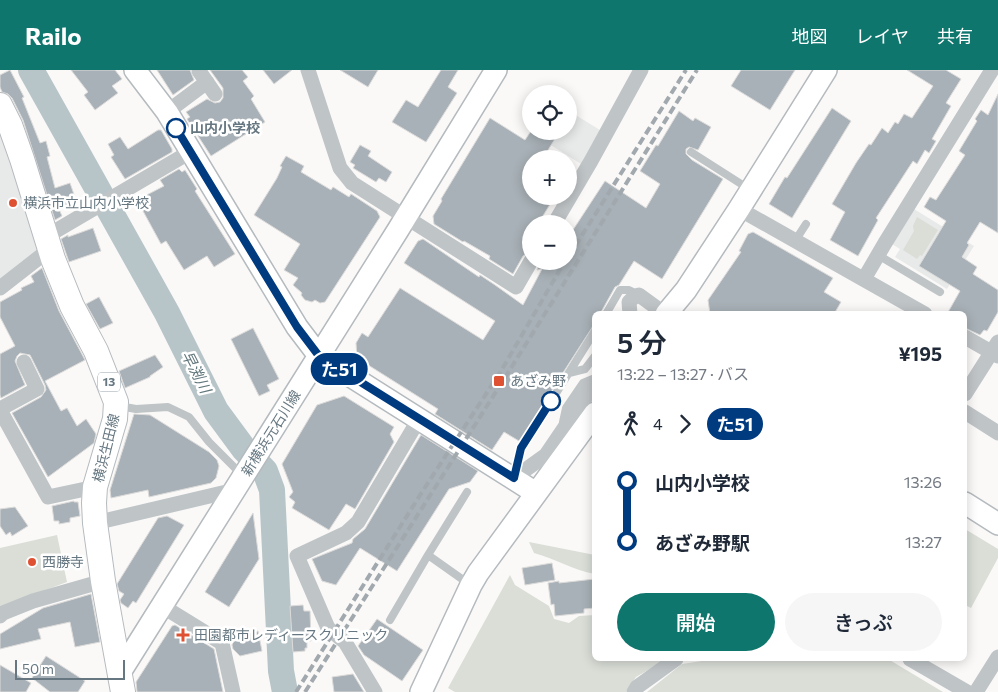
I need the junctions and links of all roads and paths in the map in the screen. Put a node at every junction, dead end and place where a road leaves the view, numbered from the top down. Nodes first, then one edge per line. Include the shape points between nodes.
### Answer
1 (135, 70) edge
2 (308, 70) edge
3 (496, 70) edge
4 (826, 70) edge
5 (992, 70) edge
6 (639, 71) edge
7 (207, 82) edge
8 (0, 105) edge
9 (167, 112) junction
10 (190, 152) junction
11 (691, 152) dead end
12 (750, 190) junction
13 (739, 209) junction
14 (559, 215) edge
15 (406, 216) junction
16 (806, 224) dead end
17 (795, 242) junction
18 (48, 243) junction
19 (878, 255) junction
20 (526, 270) edge
21 (864, 279) junction
22 (0, 288) edge
23 (940, 292) dead end
24 (630, 306) edge
25 (608, 311) edge
26 (652, 311) edge
27 (668, 311) edge
28 (920, 311) edge
29 (592, 336) edge
30 (967, 338) edge
31 (996, 350) edge
32 (319, 356) junction
33 (592, 360) edge
34 (24, 362) dead end
35 (569, 372) junction
36 (592, 379) edge
37 (592, 388) edge
38 (967, 391) edge
39 (116, 405) junction
40 (0, 410) edge
41 (967, 413) edge
42 (419, 420) junction
43 (591, 426) edge
44 (998, 433) edge
45 (561, 434) junction
46 (514, 478) junction
47 (241, 480) junction
48 (95, 487) junction
49 (467, 492) dead end
50 (536, 493) junction
51 (967, 504) edge
52 (95, 523) junction
53 (998, 524) edge
54 (428, 555) junction
55 (103, 581) junction
56 (471, 586) junction
57 (162, 606) junction
58 (0, 616) edge
59 (390, 620) dead end
60 (998, 657) edge
61 (673, 661) edge
62 (913, 661) edge
63 (117, 686) edge
64 (425, 690) edge
65 (233, 692) edge
66 (375, 692) edge
67 (634, 692) edge
68 (967, 692) edge
69 (976, 692) edge

1 - 9 street
2 - 15 street via 340,168 352,182
3 - 15 street, 新横浜元石川線
4 - 12 street
5 - 19 street
6 - 14 street
7 - 9 street
8 - 18 main road, 横浜生田線 / 13 via 16,142
9 - 10 street
10 - 18 street via 95,208
10 - 32 street via 297,327
11 - 12 lane
12 - 13 street
13 - 17 street
13 - 27 street
15 - 20 street via 516,287
15 - 32 street, 新横浜元石川線
16 - 17 lane
17 - 21 street
18 - 22 street
18 - 39 main road, 横浜生田線 / 13 via 72,306 113,390
19 - 21 street
19 - 23 lane
21 - 28 street
24 - 25 lane via 629,290 620,290
24 - 26 street
29 - 35 lane
30 - 31 street
31 - 38 street
32 - 42 street
32 - 47 street, 新横浜元石川線
33 - 35 lane via 585,369
34 - 40 street via 38,389
35 - 46 lane via 521,448
36 - 45 lane via 583,383 566,408
37 - 45 street
39 - 47 lane via 136,409 168,408 189,417
39 - 48 main road, 横浜生田線 / 13 via 115,419
40 - 48 street via 48,497
41 - 44 street
42 - 46 street
42 - 66 street via 358,522 346,533 297,556 328,628 345,642
43 - 50 street
45 - 46 street via 546,455
46 - 50 street
47 - 52 street
47 - 57 street, 新横浜元石川線
48 - 52 main road, 横浜生田線 / 13
49 - 54 lane
50 - 56 street
51 - 53 street
52 - 55 main road, 横浜生田線 / 13
54 - 56 lane
54 - 59 lane
55 - 58 street via 33,600
55 - 63 main road, 横浜生田線 / 13
56 - 64 street
57 - 63 street, 新横浜元石川線
57 - 65 street via 222,643
60 - 69 street
61 - 67 street
62 - 68 street

